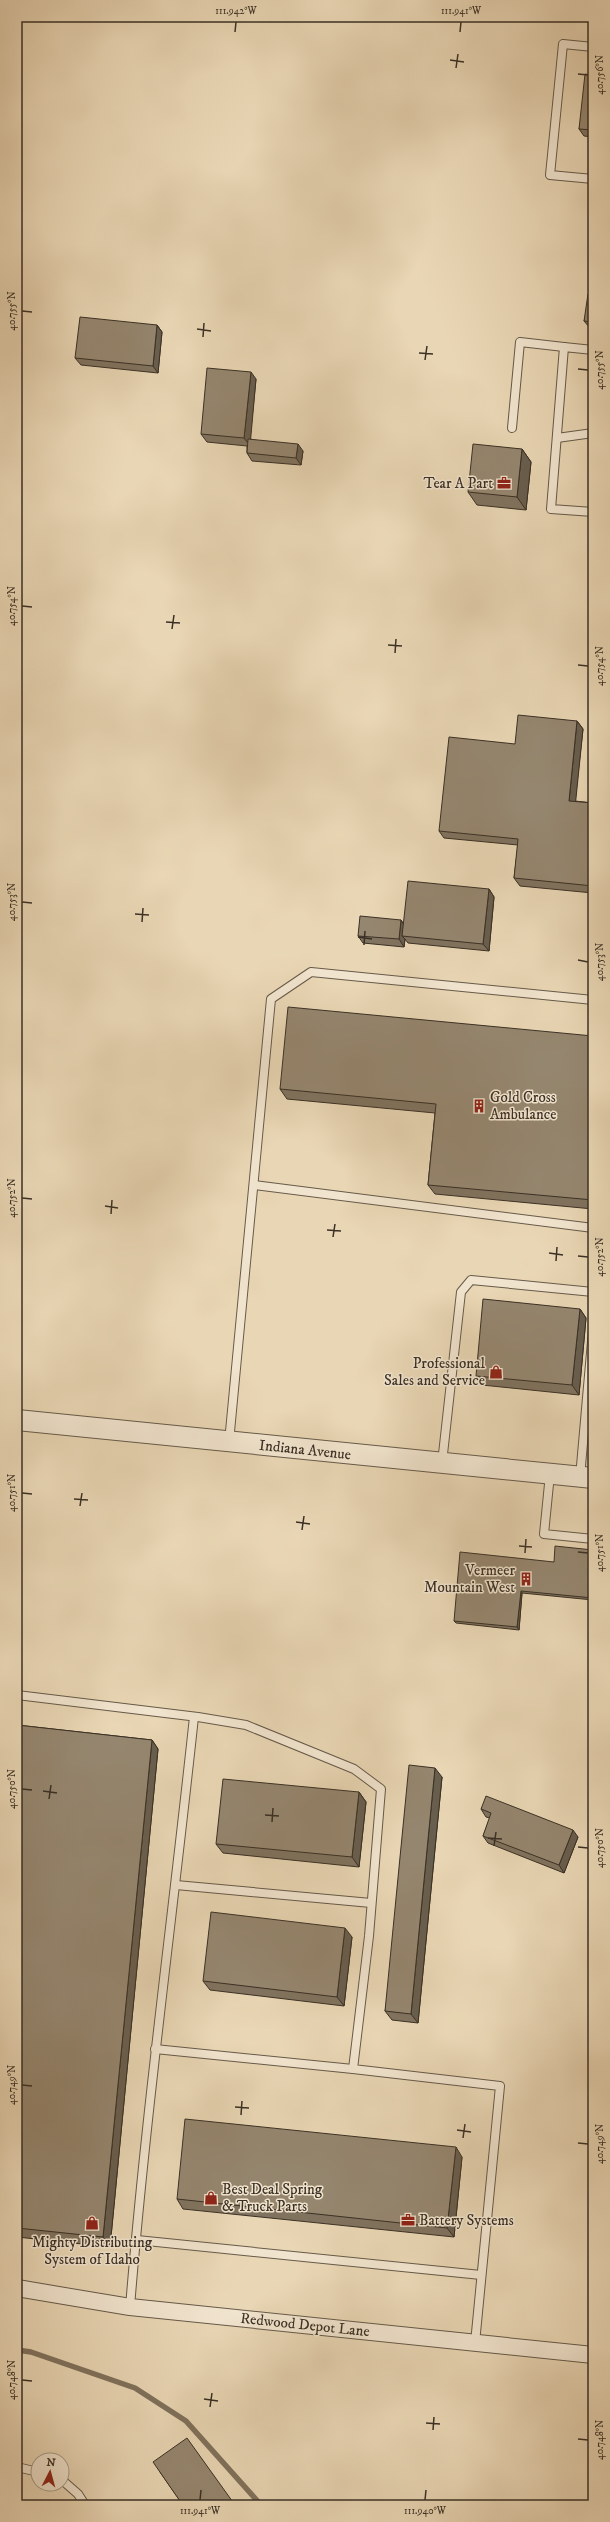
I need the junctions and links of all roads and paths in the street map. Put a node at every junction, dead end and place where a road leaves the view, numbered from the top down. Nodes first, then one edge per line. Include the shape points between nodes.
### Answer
1 (593, 47) edge
2 (593, 179) edge
3 (564, 347) junction
4 (593, 350) edge
5 (512, 428) dead end
6 (593, 433) edge
7 (557, 438) junction
8 (593, 512) edge
9 (593, 1000) edge
10 (254, 1185) junction
11 (593, 1228) edge
12 (593, 1292) edge
13 (593, 1330) edge
14 (17, 1420) edge
15 (229, 1443) junction
16 (442, 1464) junction
17 (550, 1474) junction
18 (586, 1478) edge
19 (593, 1539) edge
20 (17, 1695) edge
21 (194, 1717) junction
22 (176, 1885) junction
23 (371, 1903) junction
24 (155, 2049) junction
25 (353, 2069) junction
26 (137, 2240) junction
27 (481, 2275) junction
28 (17, 2288) edge
29 (130, 2307) junction
30 (475, 2343) junction
31 (593, 2355) edge
32 (17, 2467) edge
33 (30, 2470) edge
34 (70, 2487) edge
35 (85, 2505) edge

1 - 2 lane via 563,44 550,175
3 - 4 lane
3 - 5 lane via 520,342
3 - 7 lane
6 - 7 lane
7 - 8 lane via 551,509
9 - 10 lane via 311,972 271,999
10 - 11 lane
10 - 15 lane
12 - 16 lane via 470,1280 460,1292
13 - 18 lane
14 - 15 street, Indiana Avenue
15 - 16 street, Indiana Avenue
16 - 17 street, Indiana Avenue
17 - 18 street, Indiana Avenue
17 - 19 lane via 544,1534
20 - 21 lane
21 - 22 lane
21 - 23 lane via 246,1725 354,1769 382,1790
22 - 23 lane
22 - 24 lane
23 - 25 lane
24 - 25 lane
24 - 26 lane
25 - 27 lane via 500,2086
26 - 27 lane
26 - 29 lane
27 - 30 lane
28 - 29 street, Redwood Depot Lane
29 - 30 street, Redwood Depot Lane
30 - 31 street, Redwood Depot Lane
32 - 33 lane
34 - 35 lane

